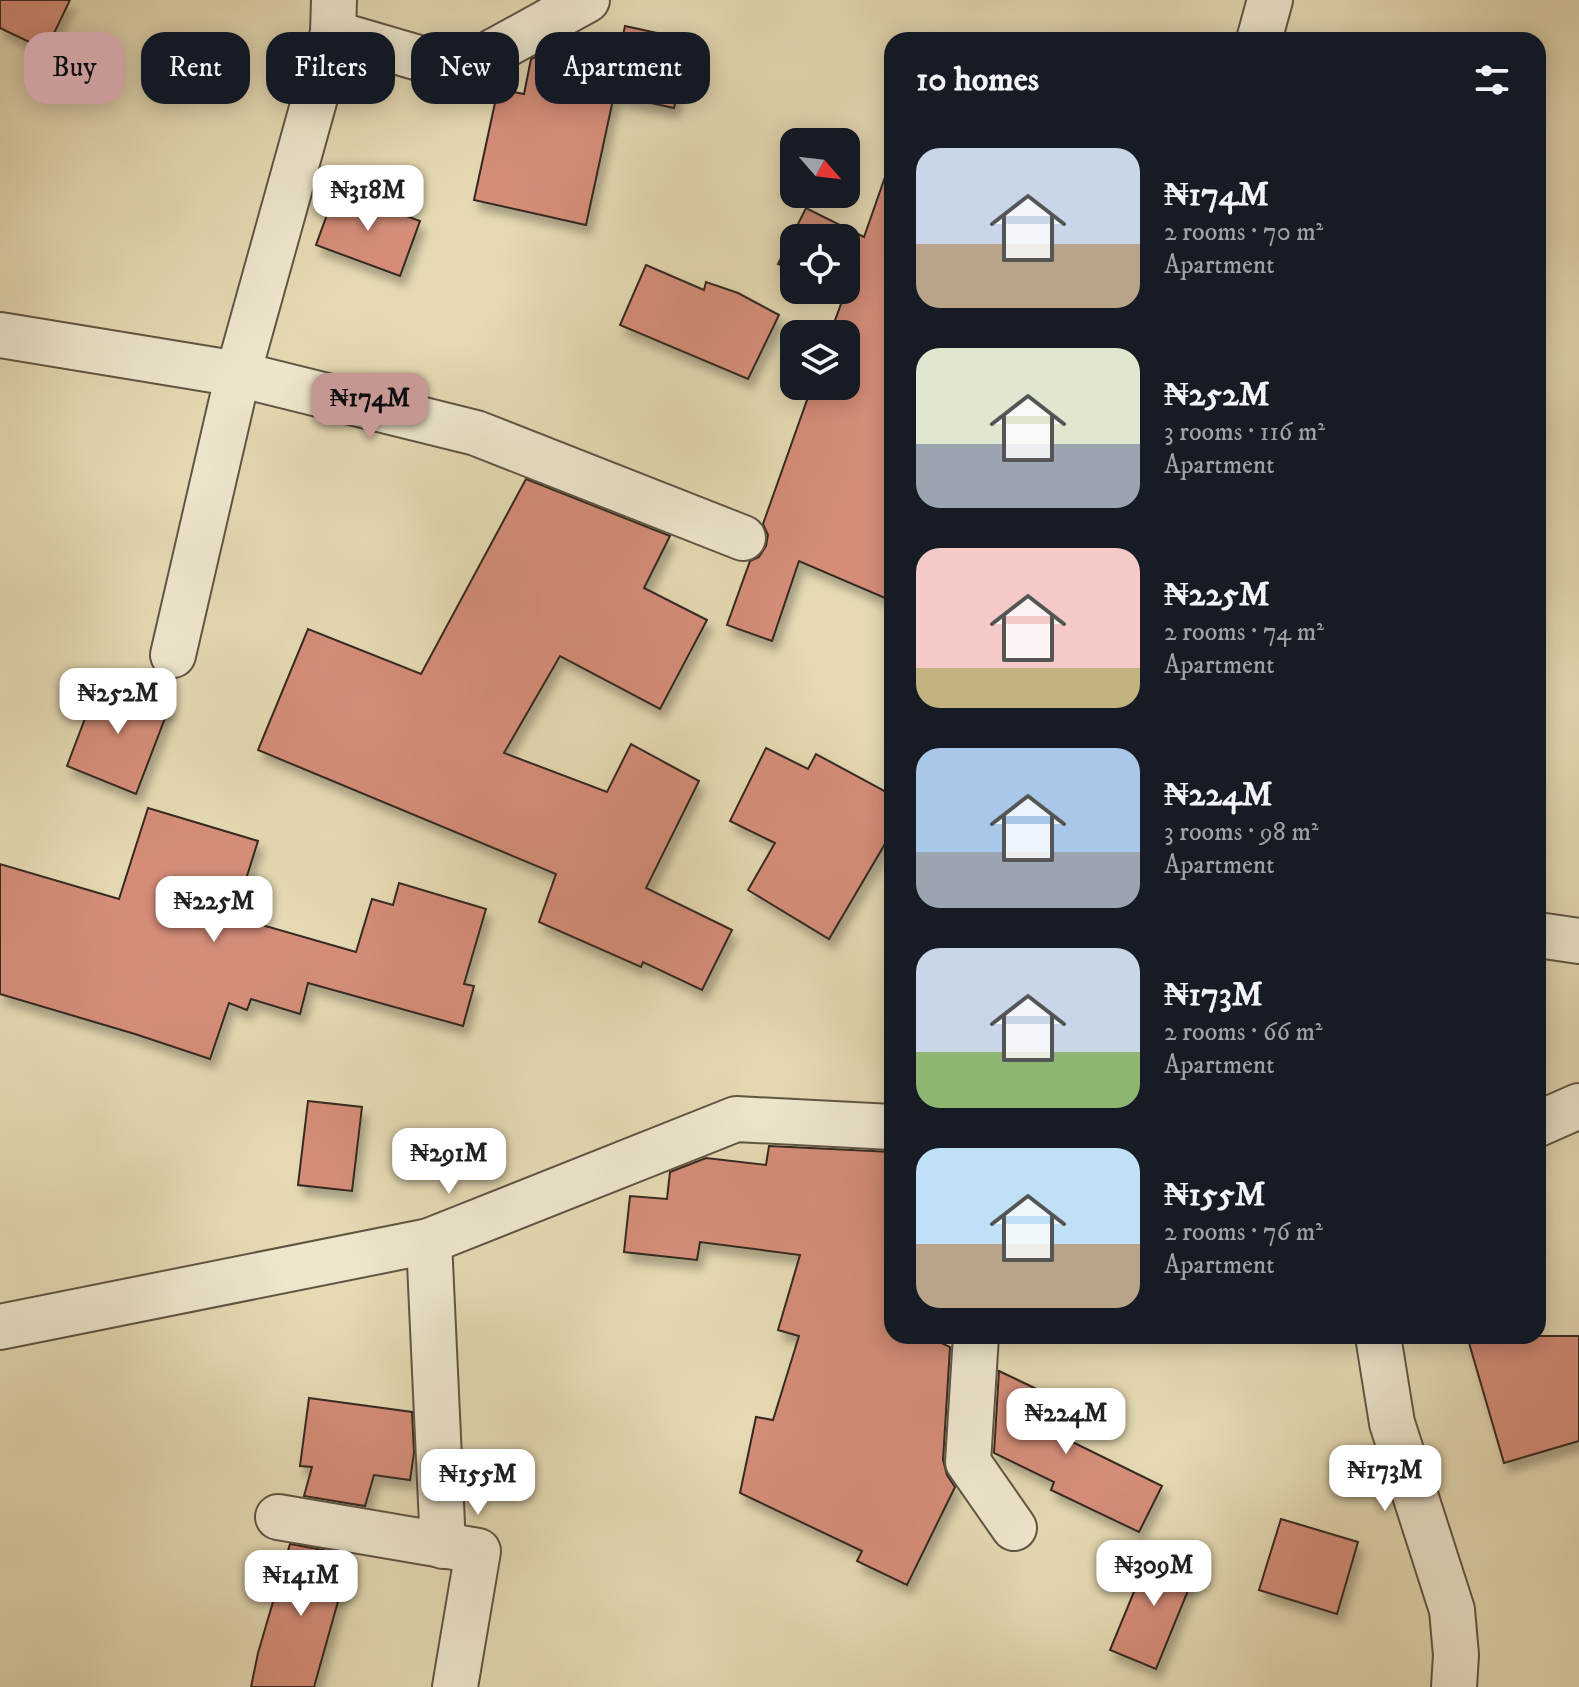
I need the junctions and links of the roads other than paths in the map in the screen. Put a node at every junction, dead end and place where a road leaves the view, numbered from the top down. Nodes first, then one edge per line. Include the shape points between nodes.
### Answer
1 (587, 0) edge
2 (1270, 0) edge
3 (334, 17) edge
4 (1261, 32) edge
5 (0, 335) edge
6 (238, 374) junction
7 (743, 538) dead end
8 (173, 655) dead end
9 (1546, 936) edge
10 (1579, 941) edge
11 (1579, 1106) edge
12 (1546, 1120) edge
13 (884, 1127) edge
14 (429, 1241) junction
15 (0, 1327) edge
16 (975, 1344) edge
17 (1379, 1344) edge
18 (278, 1517) dead end
19 (1014, 1528) dead end
20 (443, 1546) junction
21 (455, 1687) edge
22 (1454, 1687) edge

1 - 3 street via 460,70
2 - 4 street
3 - 6 street
5 - 6 street
6 - 7 street via 476,433
6 - 8 street
9 - 10 street
11 - 12 street
13 - 14 street via 736,1119
14 - 15 street
14 - 20 street
16 - 19 street via 968,1462
17 - 22 street via 1392,1423 1452,1610
18 - 20 street
20 - 21 street via 478,1551

